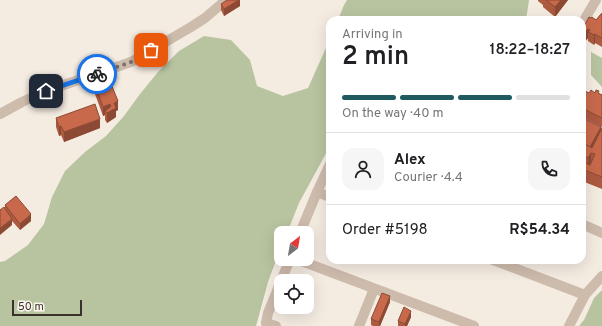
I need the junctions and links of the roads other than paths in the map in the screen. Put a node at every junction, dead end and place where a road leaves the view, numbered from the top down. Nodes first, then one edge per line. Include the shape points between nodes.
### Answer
1 (226, 0) edge
2 (596, 0) edge
3 (586, 17) edge
4 (0, 114) edge
5 (586, 125) edge
6 (602, 132) edge
7 (326, 172) edge
8 (316, 192) junction
9 (326, 196) edge
10 (303, 226) edge
11 (586, 226) edge
12 (602, 233) edge
13 (502, 264) edge
14 (287, 266) edge
15 (314, 266) edge
16 (602, 276) edge
17 (374, 288) junction
18 (585, 296) junction
19 (270, 325) edge
20 (359, 326) edge
21 (474, 326) edge
22 (569, 326) edge

1 - 4 street via 205,18 131,62 46,91
2 - 3 street
5 - 6 street
7 - 8 street
8 - 9 street
8 - 10 street
11 - 12 street
13 - 18 street
14 - 19 street via 268,313
15 - 17 street
16 - 18 street
17 - 20 street
17 - 21 street
18 - 22 street

